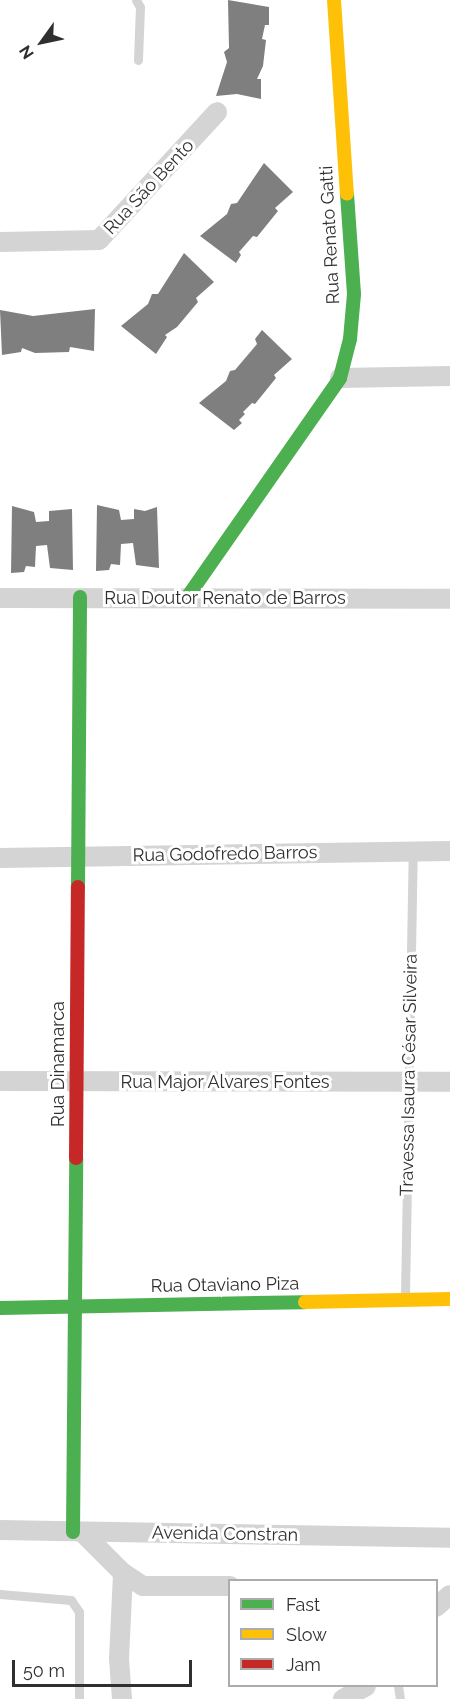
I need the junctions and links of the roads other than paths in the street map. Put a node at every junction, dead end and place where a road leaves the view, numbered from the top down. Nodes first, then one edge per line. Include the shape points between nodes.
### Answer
1 (136, 0) edge
2 (334, 0) edge
3 (138, 60) dead end
4 (217, 112) dead end
5 (0, 242) edge
6 (450, 376) edge
7 (340, 378) junction
8 (80, 597) junction
9 (0, 598) edge
10 (450, 599) edge
11 (186, 600) junction
12 (450, 851) edge
13 (413, 852) junction
14 (78, 856) junction
15 (0, 858) edge
16 (0, 1081) edge
17 (76, 1082) junction
18 (409, 1082) junction
19 (450, 1082) edge
20 (405, 1299) junction
21 (450, 1299) edge
22 (74, 1307) junction
23 (0, 1308) edge
24 (0, 1530) edge
25 (77, 1532) junction
26 (450, 1538) edge
27 (123, 1573) junction
28 (228, 1586) edge
29 (0, 1594) edge
30 (450, 1594) edge
31 (438, 1605) edge
32 (364, 1687) edge
33 (79, 1699) edge
34 (122, 1699) edge
35 (343, 1699) edge

1 - 3 lane via 140,7
2 - 7 street, Rua Renato Gatti via 354,294 350,339
4 - 5 street, Rua São Bento via 99,240
6 - 7 street
7 - 11 street, Rua Renato Gatti
8 - 9 street, Rua Doutor Renato de Barros
8 - 11 street, Rua Doutor Renato de Barros
8 - 14 street, Rua Dinamarca
10 - 11 street, Rua Doutor Renato de Barros
12 - 13 street, Rua Godofredo Barros
13 - 14 street, Rua Godofredo Barros
13 - 18 lane, Travessa Isaura César Silveira
14 - 15 street, Rua Godofredo Barros
14 - 17 street, Rua Dinamarca
16 - 17 street, Rua Major Alvares Fontes
17 - 18 street, Rua Major Alvares Fontes
17 - 22 street, Rua Dinamarca
18 - 19 street, Rua Major Alvares Fontes
18 - 20 lane, Travessa Isaura César Silveira
20 - 21 street, Rua Otaviano Piza
20 - 22 street, Rua Otaviano Piza
22 - 23 street, Rua Otaviano Piza
22 - 25 street, Rua Dinamarca
24 - 25 street, Avenida Constran
25 - 26 street, Avenida Constran
25 - 27 street
27 - 28 street via 143,1586
27 - 34 street via 119,1659
29 - 33 lane via 71,1600 79,1612
30 - 31 street
32 - 35 street

